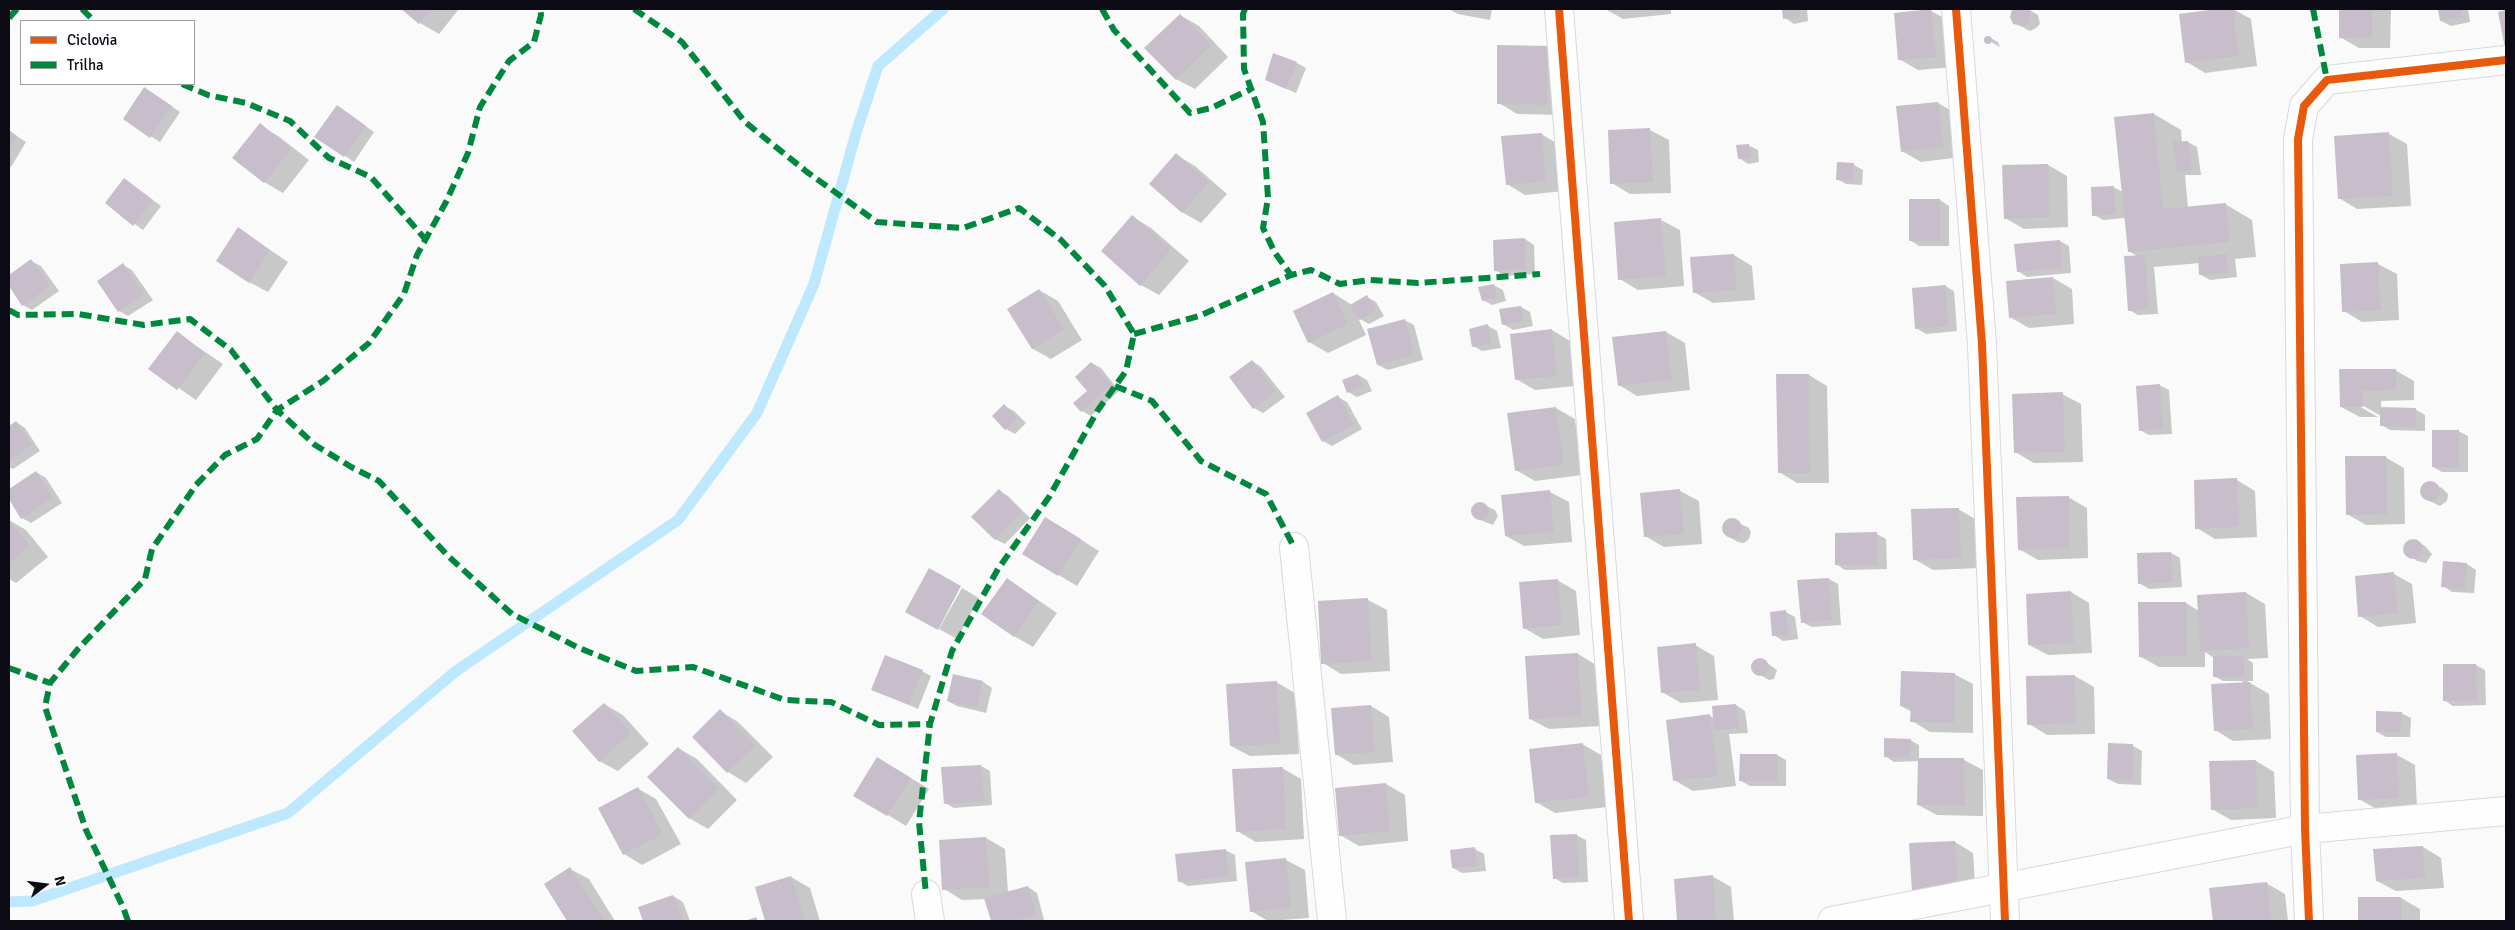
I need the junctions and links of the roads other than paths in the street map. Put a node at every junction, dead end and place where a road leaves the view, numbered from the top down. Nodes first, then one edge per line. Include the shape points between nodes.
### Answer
1 (1559, 9) edge
2 (1956, 9) edge
3 (2506, 60) edge
4 (1294, 547) dead end
5 (2506, 811) edge
6 (2305, 829) junction
7 (2004, 887) junction
8 (926, 894) dead end
9 (930, 921) edge
10 (1332, 921) edge
11 (1629, 921) edge
12 (1832, 921) edge
13 (2004, 921) edge
14 (2309, 921) edge

1 - 11 street
2 - 7 street via 1982,344
3 - 6 street via 2327,80 2304,106 2298,139
4 - 10 street
5 - 6 street
6 - 7 street
6 - 14 street
7 - 12 street
7 - 13 street
8 - 9 street

